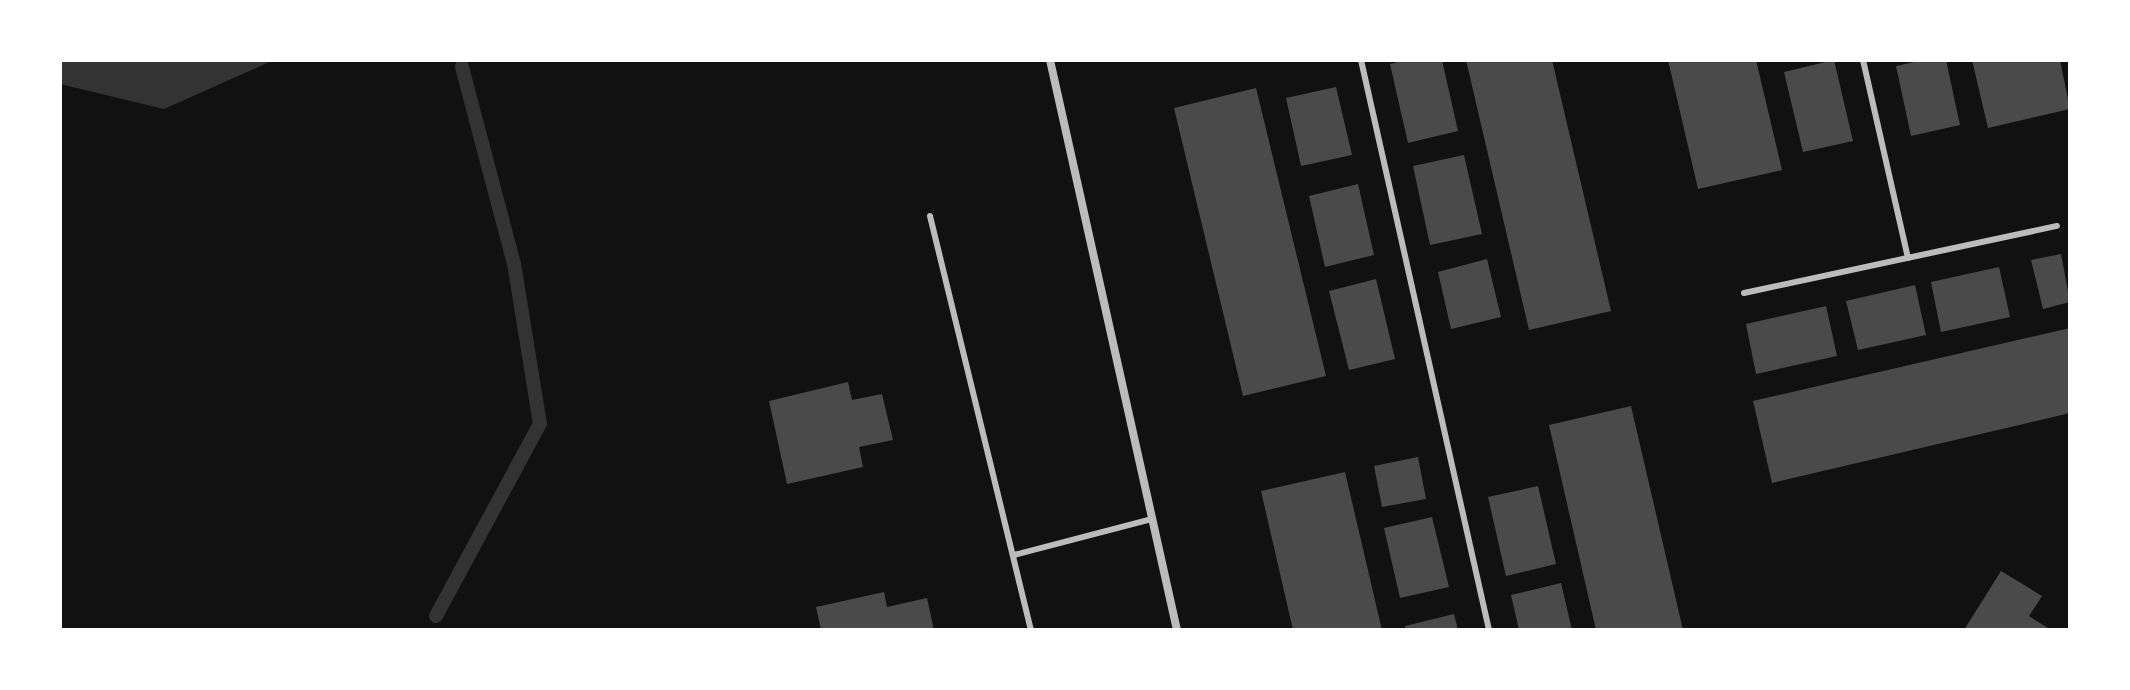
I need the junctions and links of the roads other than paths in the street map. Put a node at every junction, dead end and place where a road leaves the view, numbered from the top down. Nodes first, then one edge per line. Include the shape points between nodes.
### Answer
1 (1050, 60) edge
2 (1361, 60) edge
3 (1863, 60) edge
4 (930, 216) dead end
5 (2057, 226) dead end
6 (1908, 258) junction
7 (1744, 293) dead end
8 (1152, 519) junction
9 (1014, 555) junction
10 (1031, 630) edge
11 (1177, 630) edge
12 (1489, 630) edge

1 - 8 street
2 - 12 lane
3 - 6 lane
4 - 9 lane
5 - 6 lane
6 - 7 lane
8 - 9 lane
8 - 11 street
9 - 10 lane

